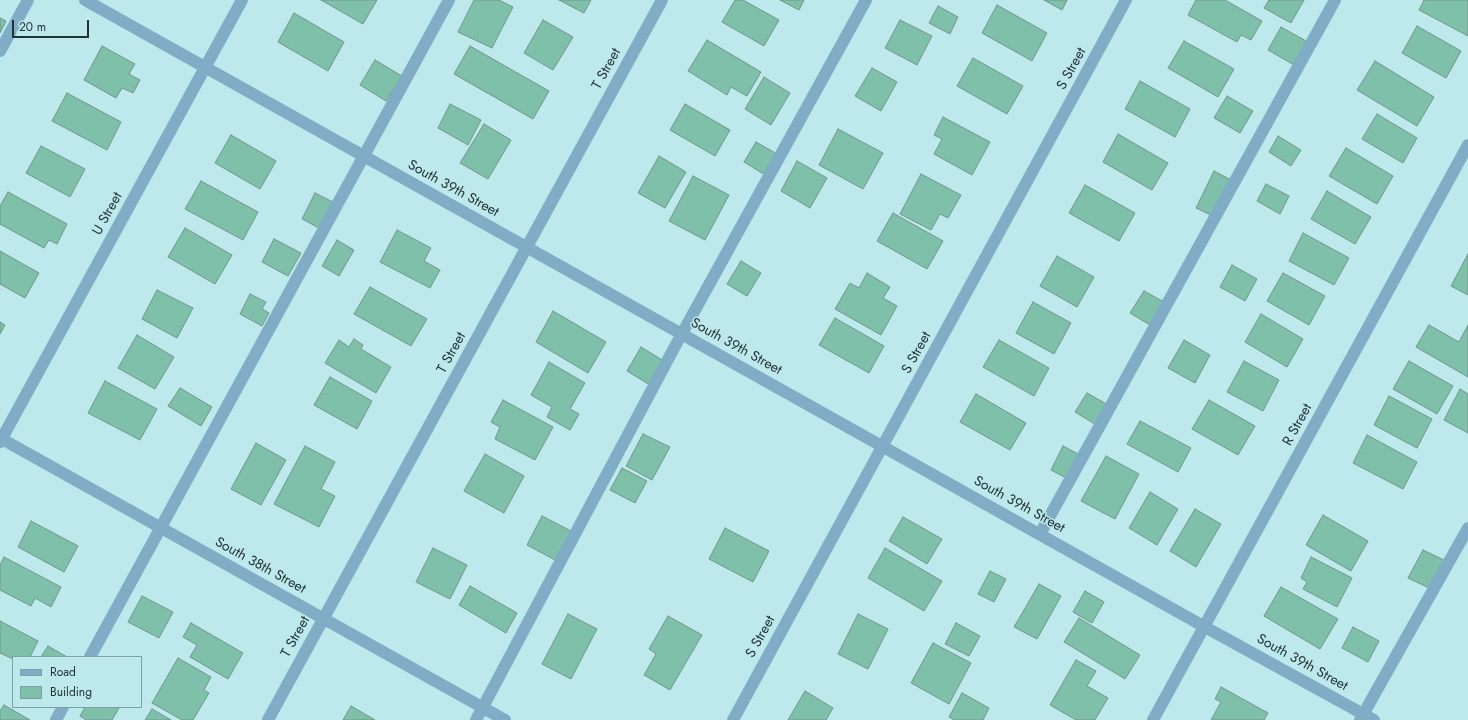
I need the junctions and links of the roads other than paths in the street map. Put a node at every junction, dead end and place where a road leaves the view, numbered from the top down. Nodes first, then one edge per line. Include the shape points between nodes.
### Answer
1 (28, 0) edge
2 (85, 0) edge
3 (242, 0) edge
4 (449, 0) edge
5 (662, 0) edge
6 (866, 0) edge
7 (1126, 0) edge
8 (1335, 0) edge
9 (0, 51) edge
10 (205, 67) junction
11 (1468, 144) edge
12 (364, 156) junction
13 (526, 247) junction
14 (682, 334) junction
15 (1, 440) edge
16 (883, 446) junction
17 (161, 528) junction
18 (1468, 528) edge
19 (1040, 534) junction
20 (323, 619) junction
21 (1205, 627) junction
22 (91, 656) edge
23 (62, 708) edge
24 (482, 708) junction
25 (1366, 718) edge
26 (56, 720) edge
27 (268, 720) edge
28 (476, 720) edge
29 (505, 720) edge
30 (733, 720) edge
31 (1153, 720) edge

1 - 9 street
2 - 10 street, South 39th Street
3 - 10 street, U Street
4 - 12 street
5 - 13 street, T Street
6 - 14 street
7 - 16 street, S Street
8 - 19 street
10 - 12 street, South 39th Street
10 - 15 street, U Street
11 - 21 street, R Street
12 - 13 street, South 39th Street
12 - 17 street
13 - 14 street, South 39th Street
13 - 20 street, T Street
14 - 16 street, South 39th Street
14 - 24 street
15 - 17 street, South 38th Street
16 - 19 street, South 39th Street
16 - 30 street, S Street
17 - 20 street, South 38th Street
17 - 22 street
18 - 25 street
19 - 21 street, South 39th Street
20 - 24 street, South 38th Street
20 - 27 street, T Street
21 - 25 street, South 39th Street
21 - 31 street, R Street
23 - 26 street
24 - 28 street
24 - 29 street, South 38th Street

